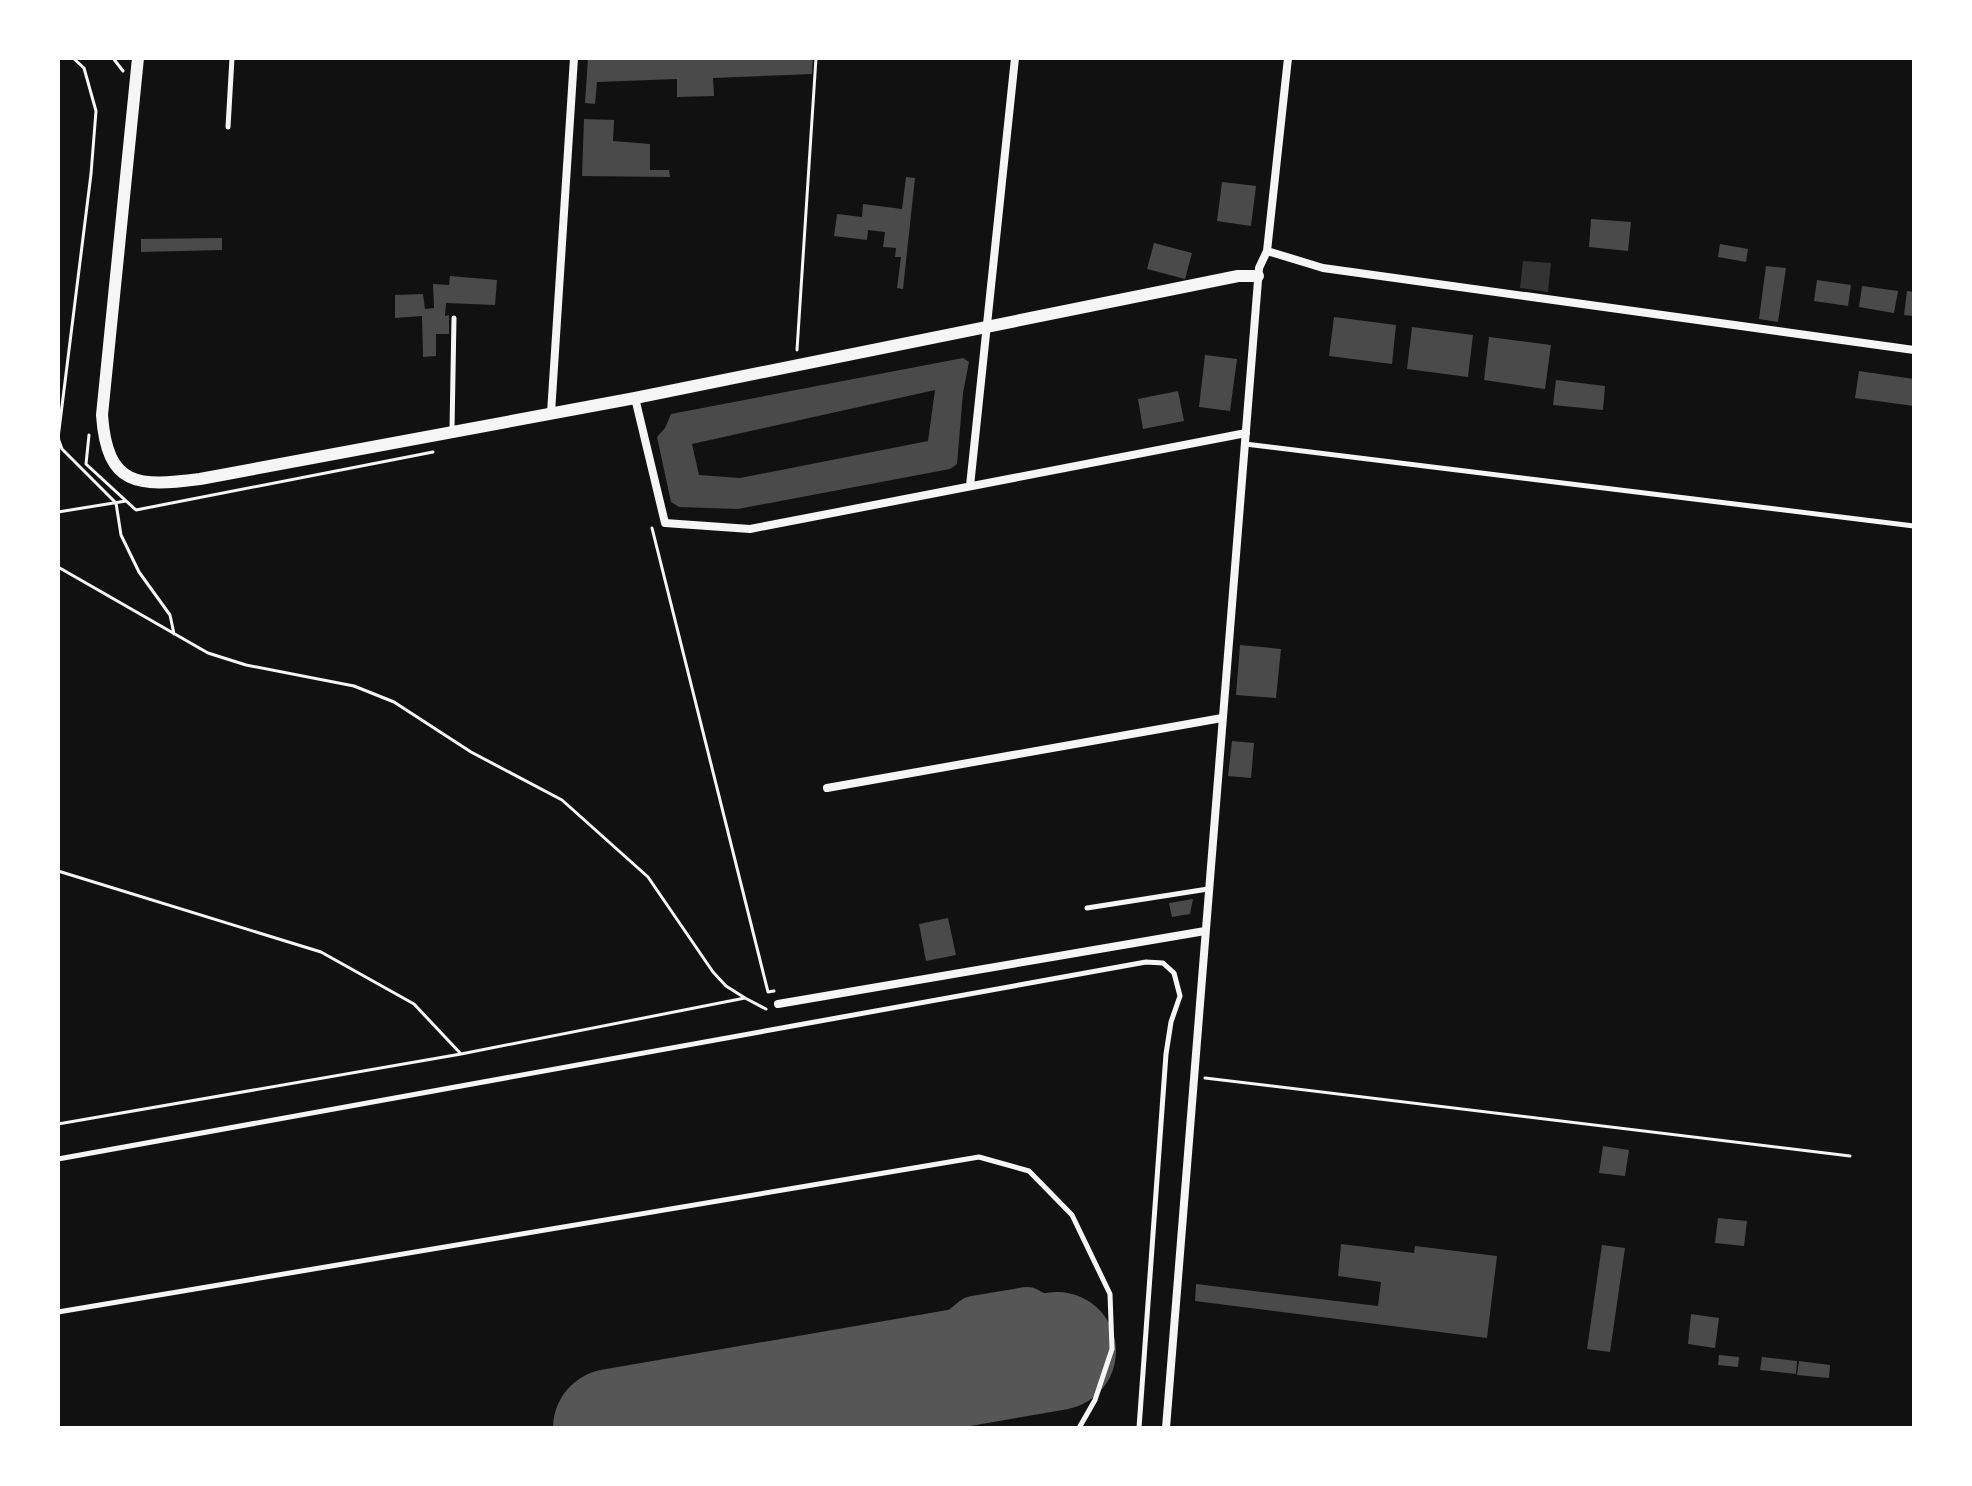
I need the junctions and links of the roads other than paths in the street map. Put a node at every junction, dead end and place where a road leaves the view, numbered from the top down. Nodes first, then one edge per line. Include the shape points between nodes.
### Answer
1 (138, 58) edge
2 (232, 58) edge
3 (574, 58) edge
4 (1015, 58) edge
5 (1288, 58) edge
6 (228, 127) dead end
7 (1267, 251) junction
8 (1258, 276) junction
9 (454, 318) dead end
10 (987, 328) junction
11 (1914, 350) edge
12 (635, 398) junction
13 (551, 413) junction
14 (452, 433) junction
15 (1246, 433) junction
16 (1245, 444) junction
17 (970, 486) junction
18 (1914, 526) edge
19 (1222, 718) junction
20 (827, 788) dead end
21 (1209, 889) junction
22 (1087, 908) dead end
23 (1205, 931) junction
24 (778, 1004) road end
25 (58, 1159) edge
26 (58, 1312) edge
27 (1079, 1428) edge
28 (1139, 1428) edge
29 (1166, 1428) edge

1 - 14 street via 102,415 111,460 137,480 175,482
2 - 6 lane
3 - 13 street
4 - 10 street
5 - 7 street
7 - 8 street
7 - 11 street via 1323,268
8 - 10 street
8 - 15 street
9 - 14 lane
10 - 12 street
10 - 17 street
12 - 13 street
12 - 17 street via 665,523 750,529
13 - 14 street
15 - 16 street
15 - 17 street
16 - 18 lane
16 - 19 street
19 - 20 street
19 - 21 street
21 - 22 lane
21 - 23 street
23 - 24 street
23 - 29 street
25 - 28 lane via 1163,963 1174,973 1180,996 1166,1054
26 - 27 lane via 979,1157 1029,1171 1072,1215 1110,1294 1112,1349

